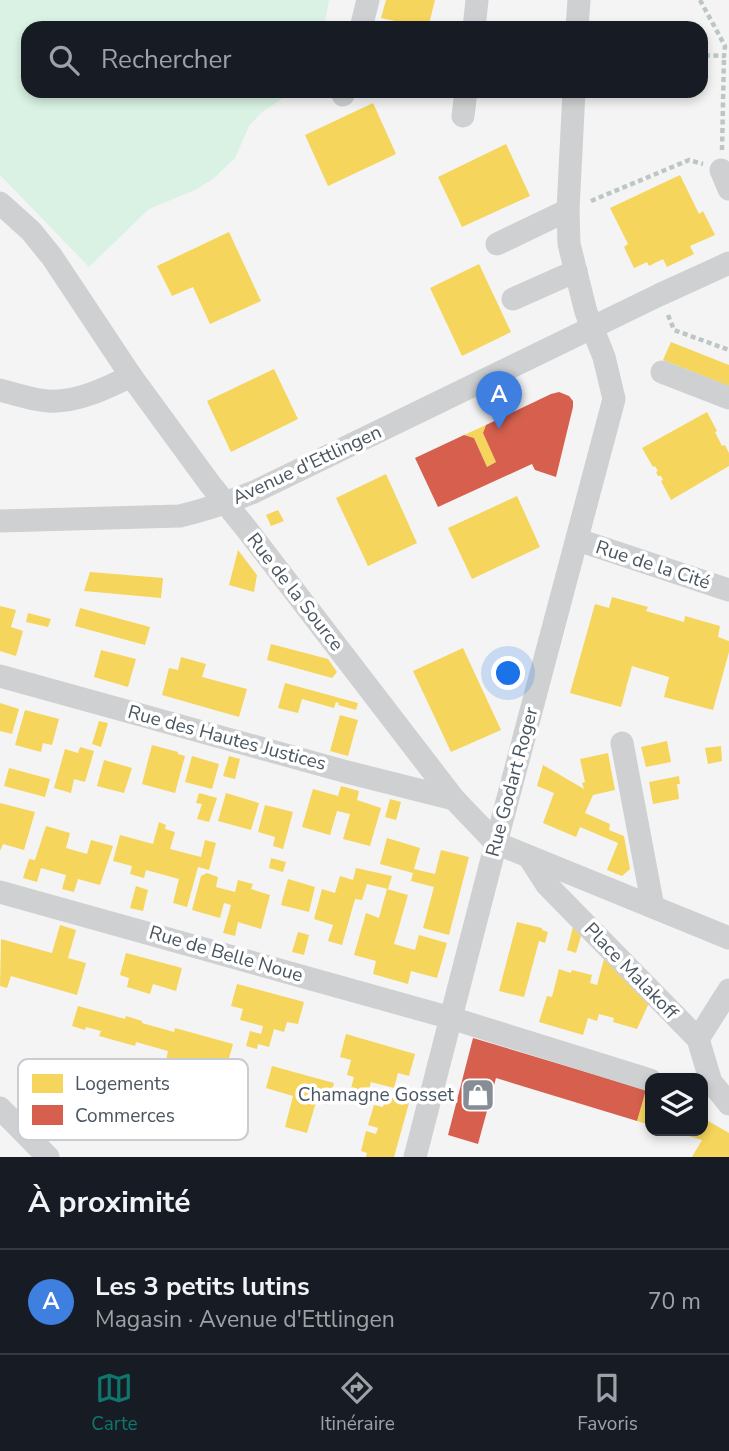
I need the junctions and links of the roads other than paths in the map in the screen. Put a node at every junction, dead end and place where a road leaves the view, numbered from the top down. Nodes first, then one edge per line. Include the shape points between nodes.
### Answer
1 (368, 0) edge
2 (477, 0) edge
3 (579, 0) edge
4 (363, 21) edge
5 (475, 21) edge
6 (578, 21) edge
7 (465, 98) edge
8 (574, 98) edge
9 (463, 116) dead end
10 (0, 203) edge
11 (568, 210) junction
12 (496, 244) dead end
13 (729, 263) edge
14 (576, 271) junction
15 (513, 299) dead end
16 (593, 327) junction
17 (662, 372) dead end
18 (131, 376) junction
19 (0, 390) edge
20 (729, 398) edge
21 (225, 503) junction
22 (0, 521) edge
23 (578, 540) junction
24 (729, 590) edge
25 (0, 676) edge
26 (622, 743) dead end
27 (454, 799) junction
28 (496, 843) junction
29 (529, 857) junction
30 (0, 892) edge
31 (653, 907) junction
32 (729, 938) edge
33 (729, 990) edge
34 (452, 1018) junction
35 (698, 1039) junction
36 (705, 1073) edge
37 (645, 1078) edge
38 (708, 1084) edge
39 (729, 1104) edge
40 (0, 1108) edge
41 (18, 1126) edge
42 (31, 1140) edge
43 (48, 1157) edge
44 (415, 1157) edge

1 - 4 street
2 - 5 street
3 - 6 street
7 - 9 street
8 - 11 street, Rue Godart Roger
10 - 18 street, Rue de la Source via 52,257
11 - 12 street
11 - 14 street, Rue Godart Roger
13 - 16 street, Avenue d'Ettlingen
14 - 15 street
14 - 16 street, Rue Godart Roger
16 - 21 street, Avenue d'Ettlingen
16 - 23 street, Rue Godart Roger via 614,399
17 - 20 street
18 - 19 street via 61,401
18 - 21 street, Rue de la Source
21 - 22 street, Avenue d'Ettlingen via 180,516
21 - 27 street, Rue de la Source
23 - 24 street, Rue de la Cité
23 - 28 street, Rue Godart Roger
25 - 27 street, Rue des Hautes Justices
26 - 31 street
27 - 28 street, Rue de la Source
28 - 29 street
28 - 34 street, Rue Godart Roger
29 - 31 street
29 - 35 street, Place Malakoff via 547,885
30 - 34 street, Rue de Belle Noue
31 - 32 street
33 - 35 street
34 - 37 street, Rue de Belle Noue
34 - 44 street, Rue Godart Roger
35 - 36 street
38 - 39 street
40 - 41 street
42 - 43 street

